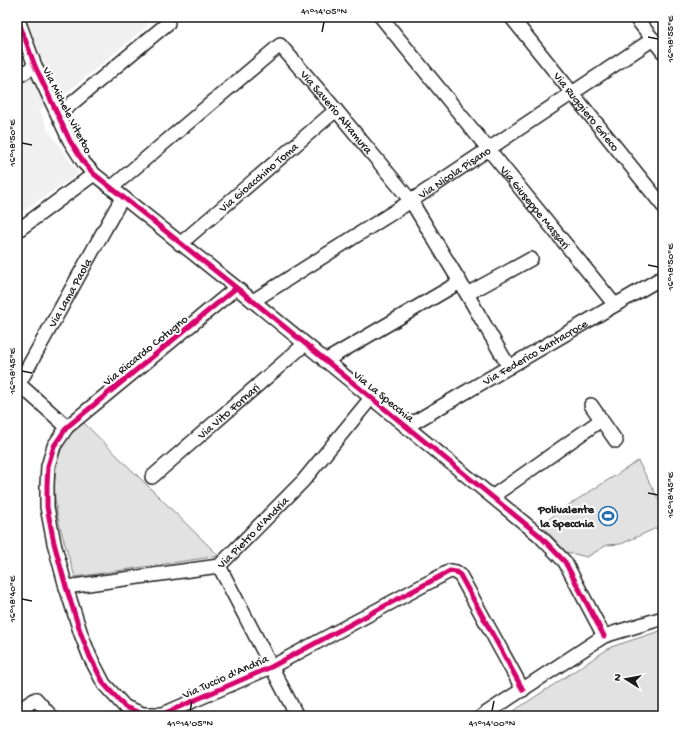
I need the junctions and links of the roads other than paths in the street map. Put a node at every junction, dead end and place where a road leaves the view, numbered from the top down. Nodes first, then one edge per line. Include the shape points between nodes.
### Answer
1 (17, 17) edge
2 (381, 17) edge
3 (511, 17) edge
4 (635, 17) edge
5 (168, 23) dead end
6 (653, 39) junction
7 (663, 52) edge
8 (34, 66) junction
9 (17, 77) edge
10 (571, 92) junction
11 (336, 110) junction
12 (58, 115) junction
13 (488, 148) junction
14 (94, 174) junction
15 (111, 188) junction
16 (122, 198) junction
17 (411, 201) junction
18 (663, 206) edge
19 (17, 231) edge
20 (180, 244) junction
21 (531, 259) dead end
22 (663, 277) edge
23 (460, 282) junction
24 (236, 288) junction
25 (467, 294) junction
26 (253, 301) junction
27 (615, 304) junction
28 (305, 344) junction
29 (325, 361) junction
30 (509, 367) junction
31 (18, 386) edge
32 (371, 398) junction
33 (591, 405) dead end
34 (601, 420) junction
35 (67, 427) junction
36 (406, 427) junction
37 (616, 441) dead end
38 (152, 477) dead end
39 (493, 496) junction
40 (219, 566) junction
41 (66, 587) junction
42 (663, 618) edge
43 (604, 636) junction
44 (271, 667) junction
45 (523, 690) junction
46 (17, 711) edge
47 (51, 716) edge
48 (297, 716) edge
49 (482, 716) edge

1 - 8 street, Via Michele Viterbo
2 - 13 street, Via Giuseppe Massari
3 - 10 street, Via Ruggiero Grieco
4 - 6 street
5 - 12 street
6 - 7 street
6 - 10 street, Via Nicola Pisano
8 - 9 street
8 - 12 street, Via Michele Viterbo
10 - 13 street, Via Nicola Pisano
10 - 18 street, Via Ruggiero Grieco
11 - 15 street, Via Saverio Altamura via 280,45
11 - 17 street, Via Saverio Altamura
11 - 20 street, Via Gioacchino Toma
12 - 14 street, Via Michele Viterbo via 70,142
13 - 17 street, Via Nicola Pisano
13 - 27 street, Via Giuseppe Massari
14 - 15 street, Via Michele Viterbo
14 - 19 street
15 - 16 street, Via Michele Viterbo
16 - 20 street, Via La Specchia
16 - 31 street, Via Lama Paola
17 - 23 street, Via Saverio Altamura
17 - 26 street, Via Nicola Pisano
20 - 24 street, Via La Specchia
21 - 25 street
22 - 27 street, Via Federico Santacroce
23 - 25 street, Via Saverio Altamura
23 - 29 street
24 - 26 street, Via La Specchia
24 - 35 street, Via Riccardo Cotugno
25 - 30 street, Via Saverio Altamura
26 - 28 street, Via La Specchia
27 - 30 street, Via Federico Santacroce
28 - 29 street, Via La Specchia
28 - 38 street, Via Vito Fornari
29 - 32 street, Via La Specchia
30 - 36 street, Via Federico Santacroce
31 - 35 street
32 - 36 street, Via La Specchia
32 - 40 street, Via Pietro d'Andria via 303,481
33 - 34 street
34 - 37 street
34 - 39 street
35 - 41 street, Via Tuccio d'Andria via 54,446 48,466 47,485 47,507
36 - 39 street, Via La Specchia
39 - 43 street, Via La Specchia via 539,535 565,562
40 - 41 street, Via Pietro d'Andria
40 - 44 street
41 - 44 street, Via Tuccio d'Andria via 90,657 104,684 125,707 143,714 163,714
42 - 43 street
43 - 45 street
44 - 45 street, Via Tuccio d'Andria via 453,571 460,575
44 - 48 street
45 - 49 street
46 - 47 street via 36,699

